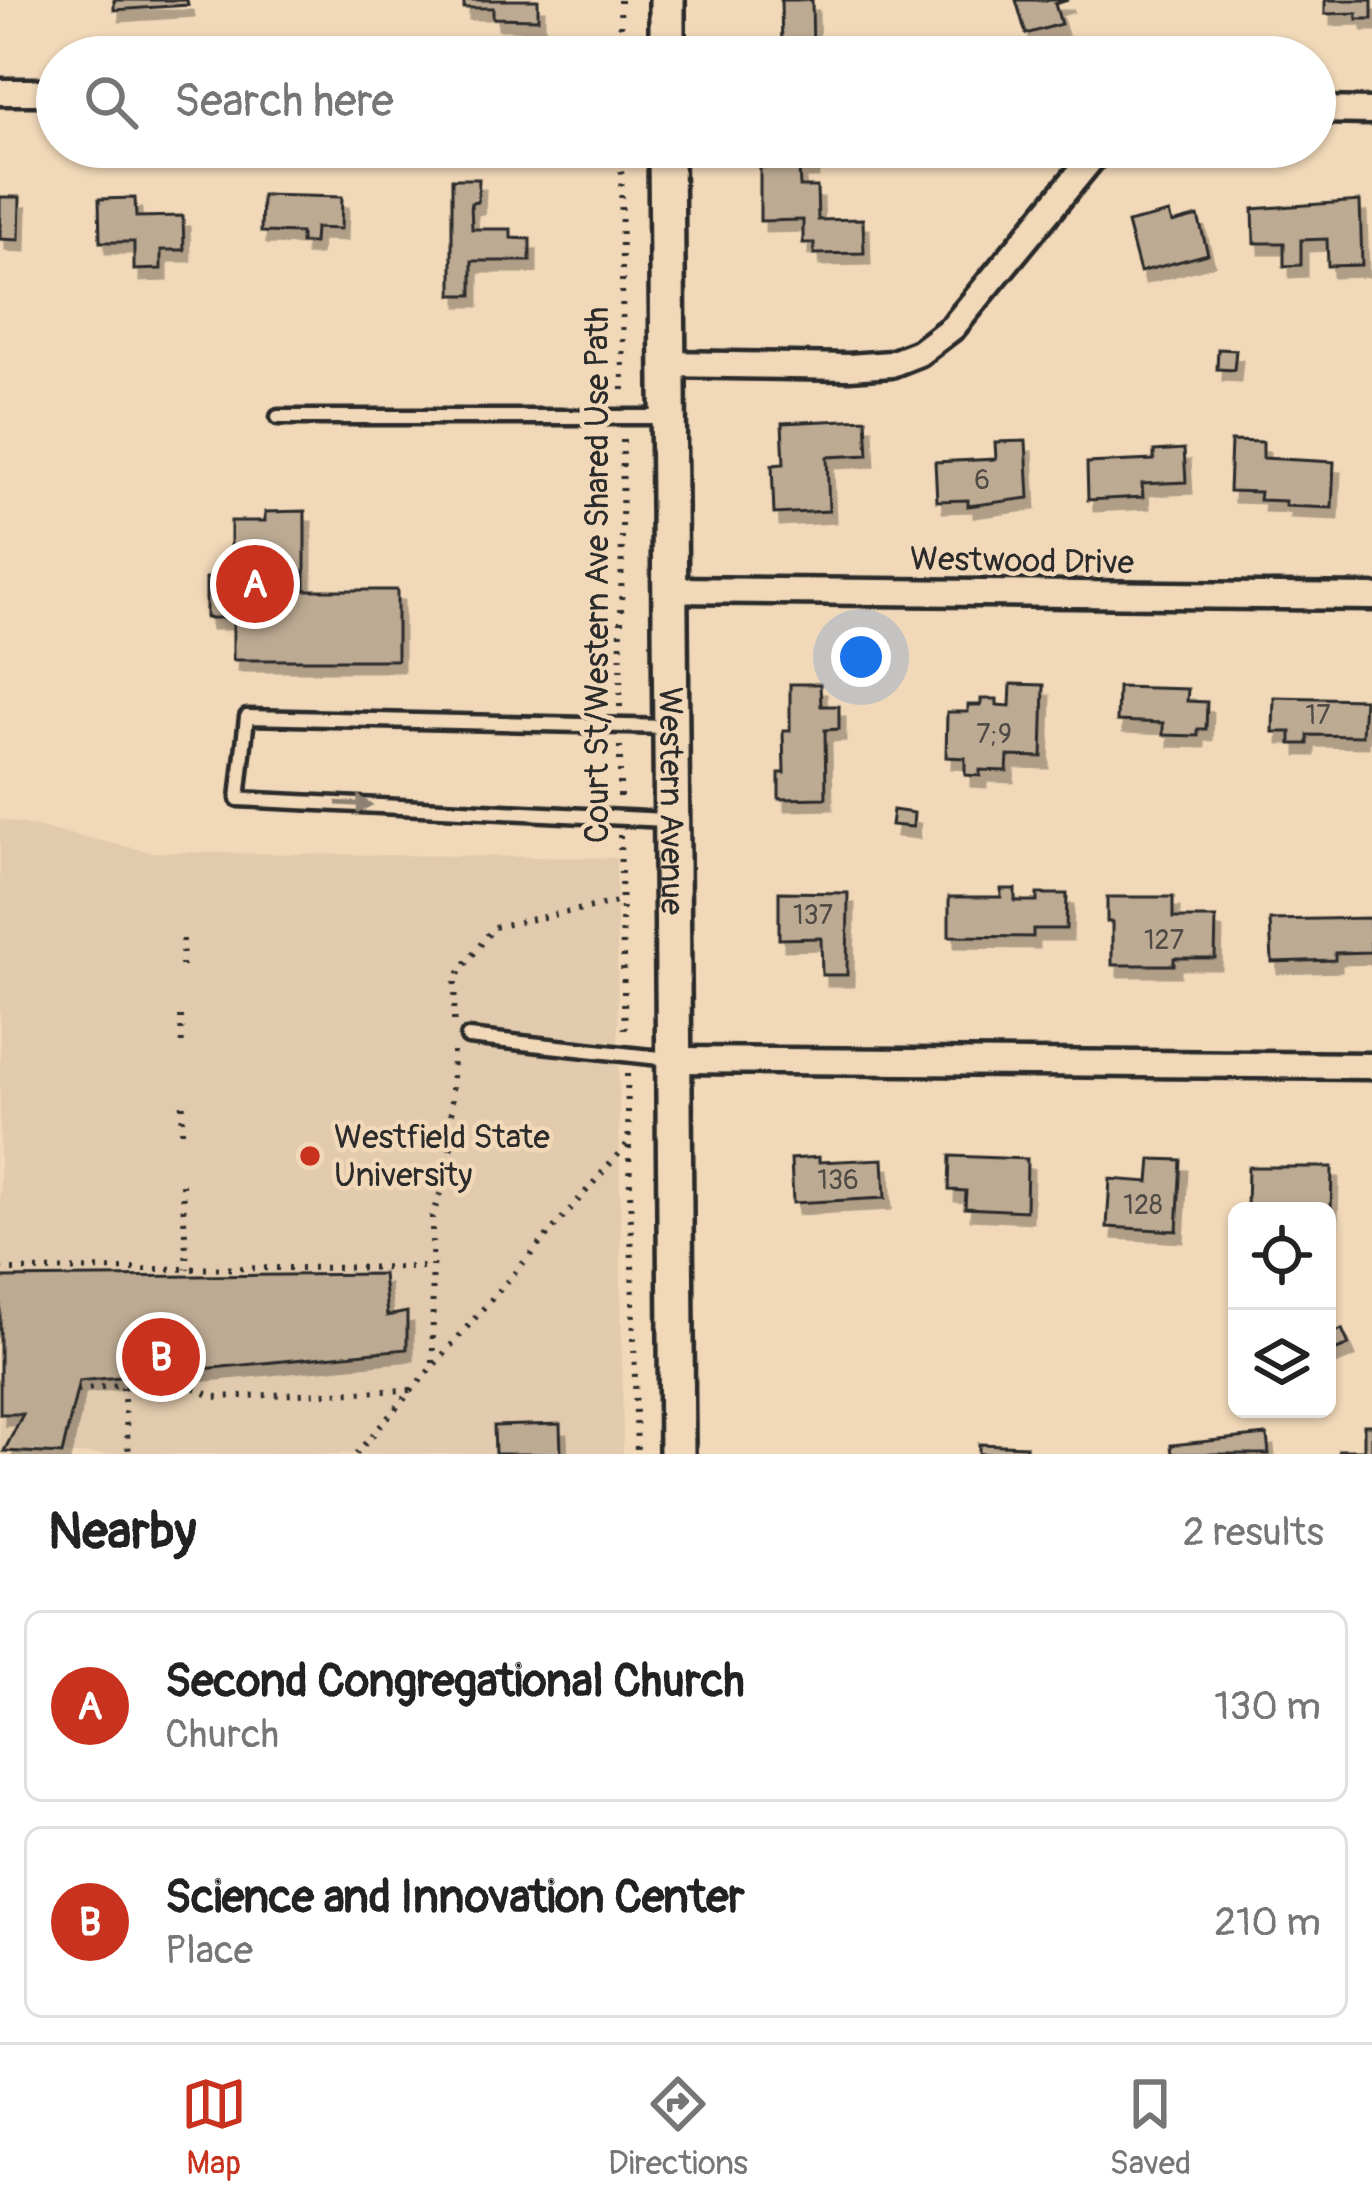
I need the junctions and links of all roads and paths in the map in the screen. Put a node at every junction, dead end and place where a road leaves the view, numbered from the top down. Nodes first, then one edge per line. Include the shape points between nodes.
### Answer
1 (620, 0) edge
2 (667, 0) edge
3 (621, 36) edge
4 (667, 36) edge
5 (0, 92) edge
6 (36, 92) edge
7 (1336, 110) edge
8 (1372, 111) edge
9 (621, 168) edge
10 (666, 168) edge
11 (1083, 168) edge
12 (665, 364) junction
13 (278, 417) dead end
14 (623, 417) junction
15 (667, 417) junction
16 (671, 590) junction
17 (1372, 597) edge
18 (620, 726) junction
19 (673, 727) junction
20 (620, 817) junction
21 (674, 821) junction
22 (622, 901) junction
23 (182, 938) dead end
24 (182, 966) dead end
25 (624, 1003) dead end
26 (182, 1016) dead end
27 (468, 1037) dead end
28 (182, 1050) dead end
29 (676, 1060) junction
30 (1372, 1066) edge
31 (183, 1099) dead end
32 (628, 1109) dead end
33 (182, 1132) dead end
34 (630, 1141) junction
35 (182, 1184) dead end
36 (431, 1267) junction
37 (188, 1268) junction
38 (0, 1270) edge
39 (433, 1363) junction
40 (123, 1387) junction
41 (77, 1390) dead end
42 (412, 1390) junction
43 (129, 1454) edge
44 (356, 1454) edge
45 (637, 1454) edge
46 (677, 1454) edge

1 - 3 path
2 - 4 main road
5 - 6 street
7 - 8 street
9 - 14 path, Court St/Western Ave Shared Use Path
10 - 12 main road, Western Avenue
11 - 12 street via 953,327 919,353 849,367
12 - 15 main road, Western Avenue
13 - 14 lane
14 - 15 lane
14 - 18 path, Court St/Western Ave Shared Use Path
15 - 16 main road, Western Avenue
16 - 17 street, Westwood Drive
16 - 19 main road, Western Avenue
18 - 19 lane
18 - 20 path, Court St/Western Ave Shared Use Path
18 -> 20 lane via 247,717 238,799
19 - 21 main road, Western Avenue
20 - 21 lane
20 - 22 path, Court St/Western Ave Shared Use Path
21 - 29 main road, Western Avenue
22 - 25 path, Court St/Western Ave Shared Use Path
22 - 36 path via 494,927 455,978 450,1165 432,1217
23 - 24 path
26 - 28 path
27 - 29 lane
29 - 30 street
29 - 46 main road, Western Avenue
31 - 33 path
32 - 34 path
34 - 39 path
34 - 45 path
35 - 37 path
36 - 37 path
36 - 39 path
37 - 38 path
39 - 42 path
40 - 41 path
40 - 42 path via 175,1378 213,1397
40 - 43 path
42 - 44 path

